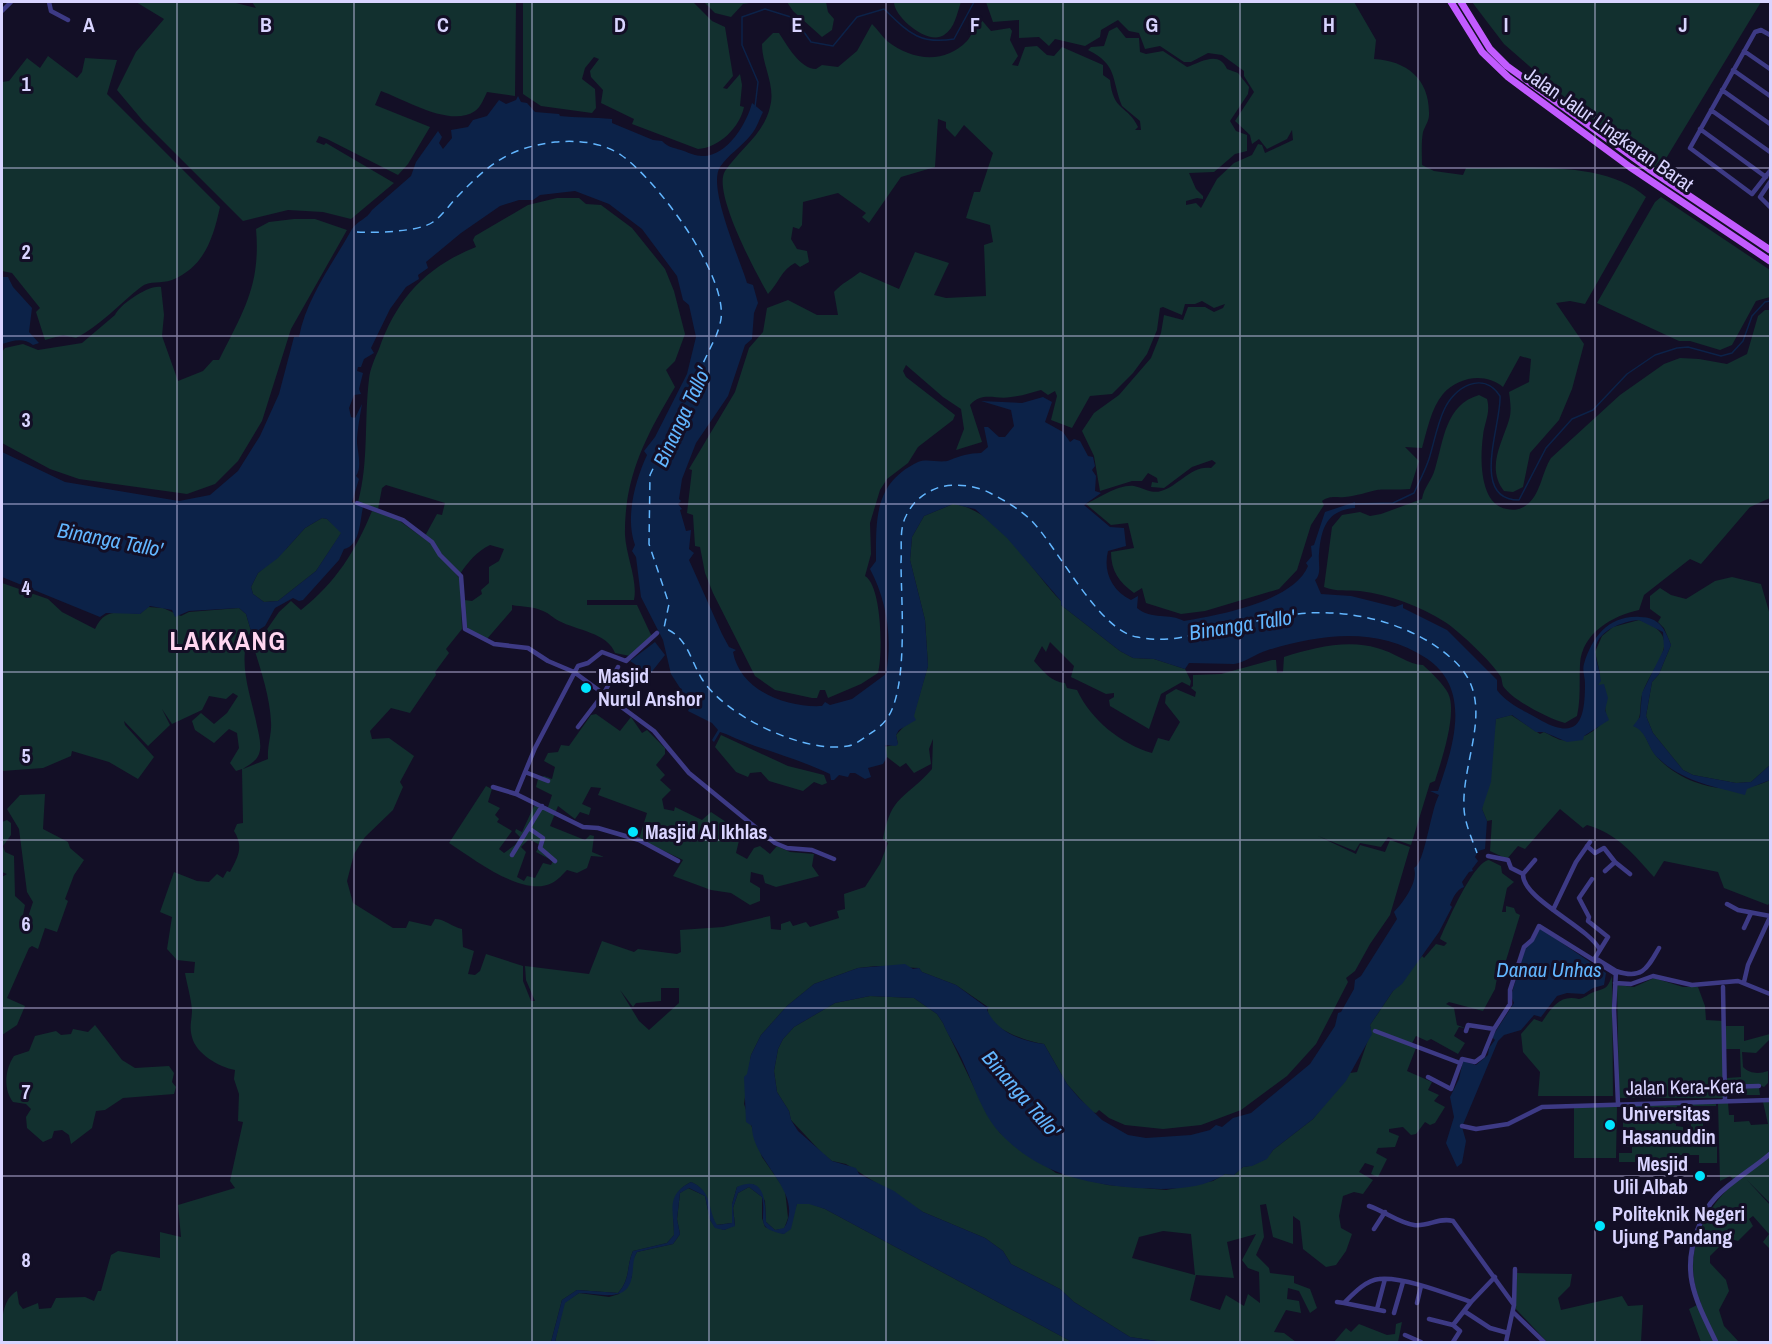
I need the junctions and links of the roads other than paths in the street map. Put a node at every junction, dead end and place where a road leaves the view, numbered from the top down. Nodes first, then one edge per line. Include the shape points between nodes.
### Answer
1 (11, 2) edge
2 (49, 2) edge
3 (1451, 2) edge
4 (1461, 2) edge
5 (2, 10) edge
6 (68, 20) dead end
7 (1770, 35) edge
8 (1744, 51) junction
9 (1770, 69) edge
10 (1733, 70) junction
11 (1722, 90) junction
12 (1770, 96) edge
13 (1711, 110) junction
14 (1770, 124) edge
15 (1700, 129) junction
16 (1770, 152) edge
17 (1770, 171) edge
18 (1766, 177) junction
19 (1770, 182) edge
20 (1770, 207) edge
21 (1748, 235) junction
22 (1744, 243) junction
23 (1770, 250) edge
24 (1770, 261) edge
25 (357, 503) dead end
26 (657, 633) dead end
27 (618, 667) dead end
28 (574, 672) junction
29 (604, 693) junction
30 (578, 727) dead end
31 (525, 772) junction
32 (548, 781) dead end
33 (493, 787) dead end
34 (516, 794) junction
35 (542, 806) junction
36 (530, 829) junction
37 (512, 855) dead end
38 (1488, 856) dead end
39 (834, 859) dead end
40 (1535, 860) dead end
41 (555, 861) dead end
42 (678, 861) dead end
43 (1615, 862) junction
44 (1605, 872) dead end
45 (1523, 874) junction
46 (1630, 874) dead end
47 (1592, 879) dead end
48 (1727, 904) dead end
49 (1553, 910) junction
50 (1751, 913) junction
51 (1770, 916) edge
52 (1744, 928) dead end
53 (1659, 948) dead end
54 (1600, 950) junction
55 (1615, 977) junction
56 (1744, 979) junction
57 (1723, 987) dead end
58 (1770, 994) edge
59 (1494, 1029) junction
60 (1375, 1031) dead end
61 (1466, 1031) dead end
62 (1460, 1063) junction
63 (1428, 1077) dead end
64 (1759, 1086) dead end
65 (1725, 1087) junction
66 (1725, 1100) junction
67 (1770, 1100) edge
68 (1618, 1104) junction
69 (1462, 1126) dead end
70 (1770, 1154) edge
71 (1369, 1206) dead end
72 (1385, 1212) junction
73 (1374, 1229) dead end
74 (1515, 1269) dead end
75 (1495, 1277) junction
76 (1385, 1279) junction
77 (1403, 1282) junction
78 (1421, 1286) junction
79 (1337, 1302) dead end
80 (1471, 1302) junction
81 (1344, 1303) junction
82 (1417, 1303) dead end
83 (1514, 1305) junction
84 (1377, 1309) junction
85 (1384, 1311) dead end
86 (1464, 1311) junction
87 (1513, 1312) junction
88 (1394, 1313) dead end
89 (1430, 1319) dead end
90 (1453, 1325) junction
91 (1508, 1333) junction
92 (1405, 1335) dead end
93 (1454, 1341) edge
94 (1421, 1342) edge
95 (1464, 1342) edge
96 (1506, 1342) edge
97 (1544, 1342) edge
98 (1716, 1342) edge

1 - 5 street
2 - 6 street via 51,11
3 - 22 main road, Jalan Jalur Lingkaran Barat via 1482,52 1508,77 1630,167
4 - 21 main road, Jalan Jalur Lingkaran Barat via 1490,49 1507,66 1649,170
7 - 8 street via 1757,30
8 - 9 street
8 - 10 street
10 - 11 street
10 - 12 street
11 - 13 street
11 - 14 street
13 - 15 street
13 - 16 street
15 - 18 street
15 - 18 street via 1690,148 1702,159 1752,194
17 - 18 street
19 - 20 street via 1760,197
21 - 22 main road
21 - 23 main road, Jalan Jalur Lingkaran Barat
22 - 24 main road, Jalan Jalur Lingkaran Barat
25 - 28 street via 403,520 432,542 461,576 465,629 494,644 528,648
26 - 28 street via 626,661 602,652
27 - 29 street
28 - 29 street
28 - 31 street
29 - 30 street
29 - 39 street via 654,731 689,773 775,843
31 - 32 street
31 - 34 street
33 - 34 street
34 - 35 street
35 - 36 street
35 - 42 street via 583,827 639,840
36 - 37 street
36 - 41 street via 543,838 540,848
38 - 45 street via 1508,860 1511,868
40 - 45 street
43 - 44 street
43 - 46 street
43 - 49 street via 1604,848 1595,853 1588,844
45 - 49 street via 1528,890
47 - 54 street via 1580,898 1588,921 1608,937
48 - 50 street
49 - 54 street via 1592,938
50 - 51 street
50 - 52 street
51 - 56 street
53 - 55 street via 1639,973
54 - 55 street via 1595,958
55 - 56 street via 1631,984 1653,976 1692,985
55 - 59 street via 1539,926 1524,946 1510,990 1510,1004
55 - 68 street
56 - 58 street
57 - 65 street
59 - 61 street via 1468,1024
59 - 62 street via 1482,1059 1475,1062 1463,1058
60 - 62 street
62 - 63 street via 1451,1089
64 - 65 street
65 - 66 street
66 - 67 street, Jalan Kera-Kera
66 - 68 street, Jalan Kera-Kera
68 - 69 street, Jalan Kera-Kera via 1542,1107 1508,1124 1476,1129
70 - 98 street via 1716,1197 1704,1214 1692,1245 1692,1289
71 - 72 street
72 - 73 street
72 - 75 street via 1411,1225 1453,1221
74 - 83 street
75 - 80 street
75 - 83 street
76 - 77 street
76 - 81 street via 1371,1282
76 - 84 street
77 - 78 street
77 - 88 street
78 - 80 street
78 - 82 street
79 - 81 street
80 - 86 street
81 - 84 street
83 - 87 street
84 - 85 street
86 - 90 street
86 - 91 street via 1490,1328
87 - 91 street
87 - 97 street
89 - 90 street
90 - 93 street via 1460,1332
91 - 96 street
92 - 94 street
93 - 95 street

